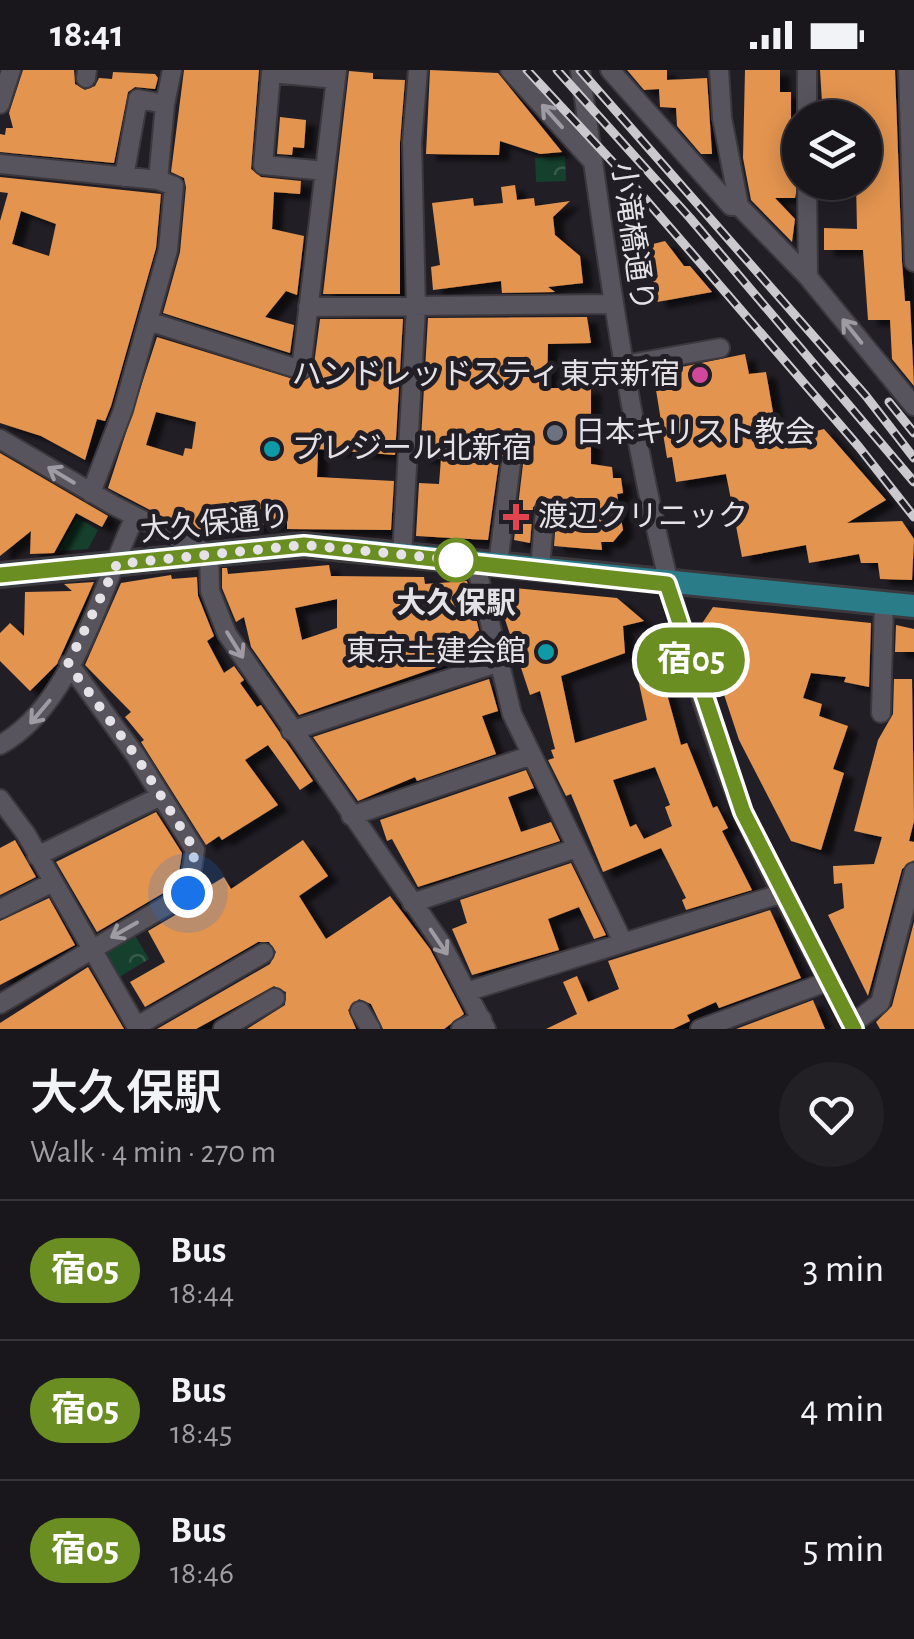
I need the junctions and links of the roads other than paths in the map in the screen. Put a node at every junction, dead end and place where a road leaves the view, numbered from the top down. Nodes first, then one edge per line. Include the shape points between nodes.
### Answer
1 (11, 70) edge
2 (172, 70) edge
3 (418, 70) edge
4 (510, 70) edge
5 (580, 70) edge
6 (610, 70) edge
7 (719, 70) edge
8 (807, 70) edge
9 (908, 70) edge
10 (336, 75) edge
11 (807, 100) edge
12 (0, 104) edge
13 (165, 104) junction
14 (593, 162) junction
15 (0, 164) edge
16 (325, 170) junction
17 (124, 177) junction
18 (158, 180) junction
19 (912, 182) edge
20 (808, 200) edge
21 (739, 206) junction
22 (914, 262) edge
23 (808, 277) junction
24 (612, 304) junction
25 (308, 306) junction
26 (416, 308) junction
27 (148, 321) junction
28 (720, 348) dead end
29 (624, 365) junction
30 (914, 406) edge
31 (0, 438) edge
32 (511, 463) dead end
33 (91, 493) junction
34 (545, 509) dead end
35 (136, 516) junction
36 (208, 554) junction
37 (402, 556) junction
38 (486, 562) junction
39 (117, 564) junction
40 (540, 568) junction
41 (0, 576) edge
42 (667, 584) junction
43 (884, 603) junction
44 (914, 606) edge
45 (500, 662) junction
46 (68, 664) junction
47 (881, 713) dead end
48 (291, 730) junction
49 (0, 745) edge
50 (532, 756) junction
51 (160, 796) junction
52 (0, 799) edge
53 (351, 816) junction
54 (577, 848) junction
55 (37, 856) junction
56 (914, 872) edge
57 (51, 882) junction
58 (784, 893) junction
59 (412, 902) junction
60 (0, 909) edge
61 (623, 942) junction
62 (90, 950) junction
63 (264, 953) dead end
64 (828, 980) junction
65 (469, 991) junction
66 (275, 998) dead end
67 (0, 1004) edge
68 (360, 1012) dead end
69 (484, 1024) edge
70 (230, 1027) edge
71 (853, 1027) edge
72 (138, 1028) edge
73 (371, 1029) edge
74 (460, 1029) edge
75 (700, 1029) edge

1 - 12 street
2 - 13 street
3 - 26 street via 412,142
14 -> 4 street
5 - 14 street, 小滝橋通り
6 - 21 street via 730,206
7 - 21 street
8 - 11 street
9 - 19 street
10 - 16 street
10 - 16 street via 271,73 263,165
13 - 17 street via 138,100
13 - 18 street
14 - 24 street, 小滝橋通り
15 - 17 street
16 - 25 street
17 - 18 street
18 - 27 street via 174,186 174,228
19 - 22 street
20 - 23 street
21 - 23 street
30 -> 23 street
24 - 26 street
24 - 29 street, 小滝橋通り
25 - 26 street
25 - 27 street via 300,370
26 - 37 street
27 - 33 street
28 - 29 street
29 - 42 street, 小滝橋通り
33 -> 31 street
32 - 38 street
33 - 35 street
34 - 40 street
35 - 36 street
35 - 39 street
36 - 37 main road, 大久保通り via 304,545
36 - 39 main road, 大久保通り
36 -> 48 street via 210,591 227,634
37 - 38 main road, 大久保通り
38 - 40 main road, 大久保通り
38 - 45 street
39 - 41 main road, 大久保通り
39 - 46 street
40 - 42 main road, 大久保通り
42 - 43 main road, 大久保通り
42 - 58 street, 小滝橋通り via 726,771
43 - 44 main road, 大久保通り
43 - 47 street
45 - 48 street
45 - 50 street via 512,714
46 -> 49 street via 48,706
46 - 51 street
48 - 53 street
50 - 53 street
50 - 54 street
51 - 55 street
51 -> 62 street via 195,850 188,893
52 - 55 street
53 - 59 street
54 - 59 street
54 - 61 street
55 - 57 street
56 - 71 street via 880,1003
57 - 60 street
57 - 62 street
58 - 61 street
58 - 64 street, 小滝橋通り
59 -> 65 street
61 - 65 street
62 - 67 street
62 - 72 street
63 - 72 street
64 - 71 street, 小滝橋通り
64 - 75 street
65 - 69 street
66 - 70 street
68 - 73 street
69 - 74 street

